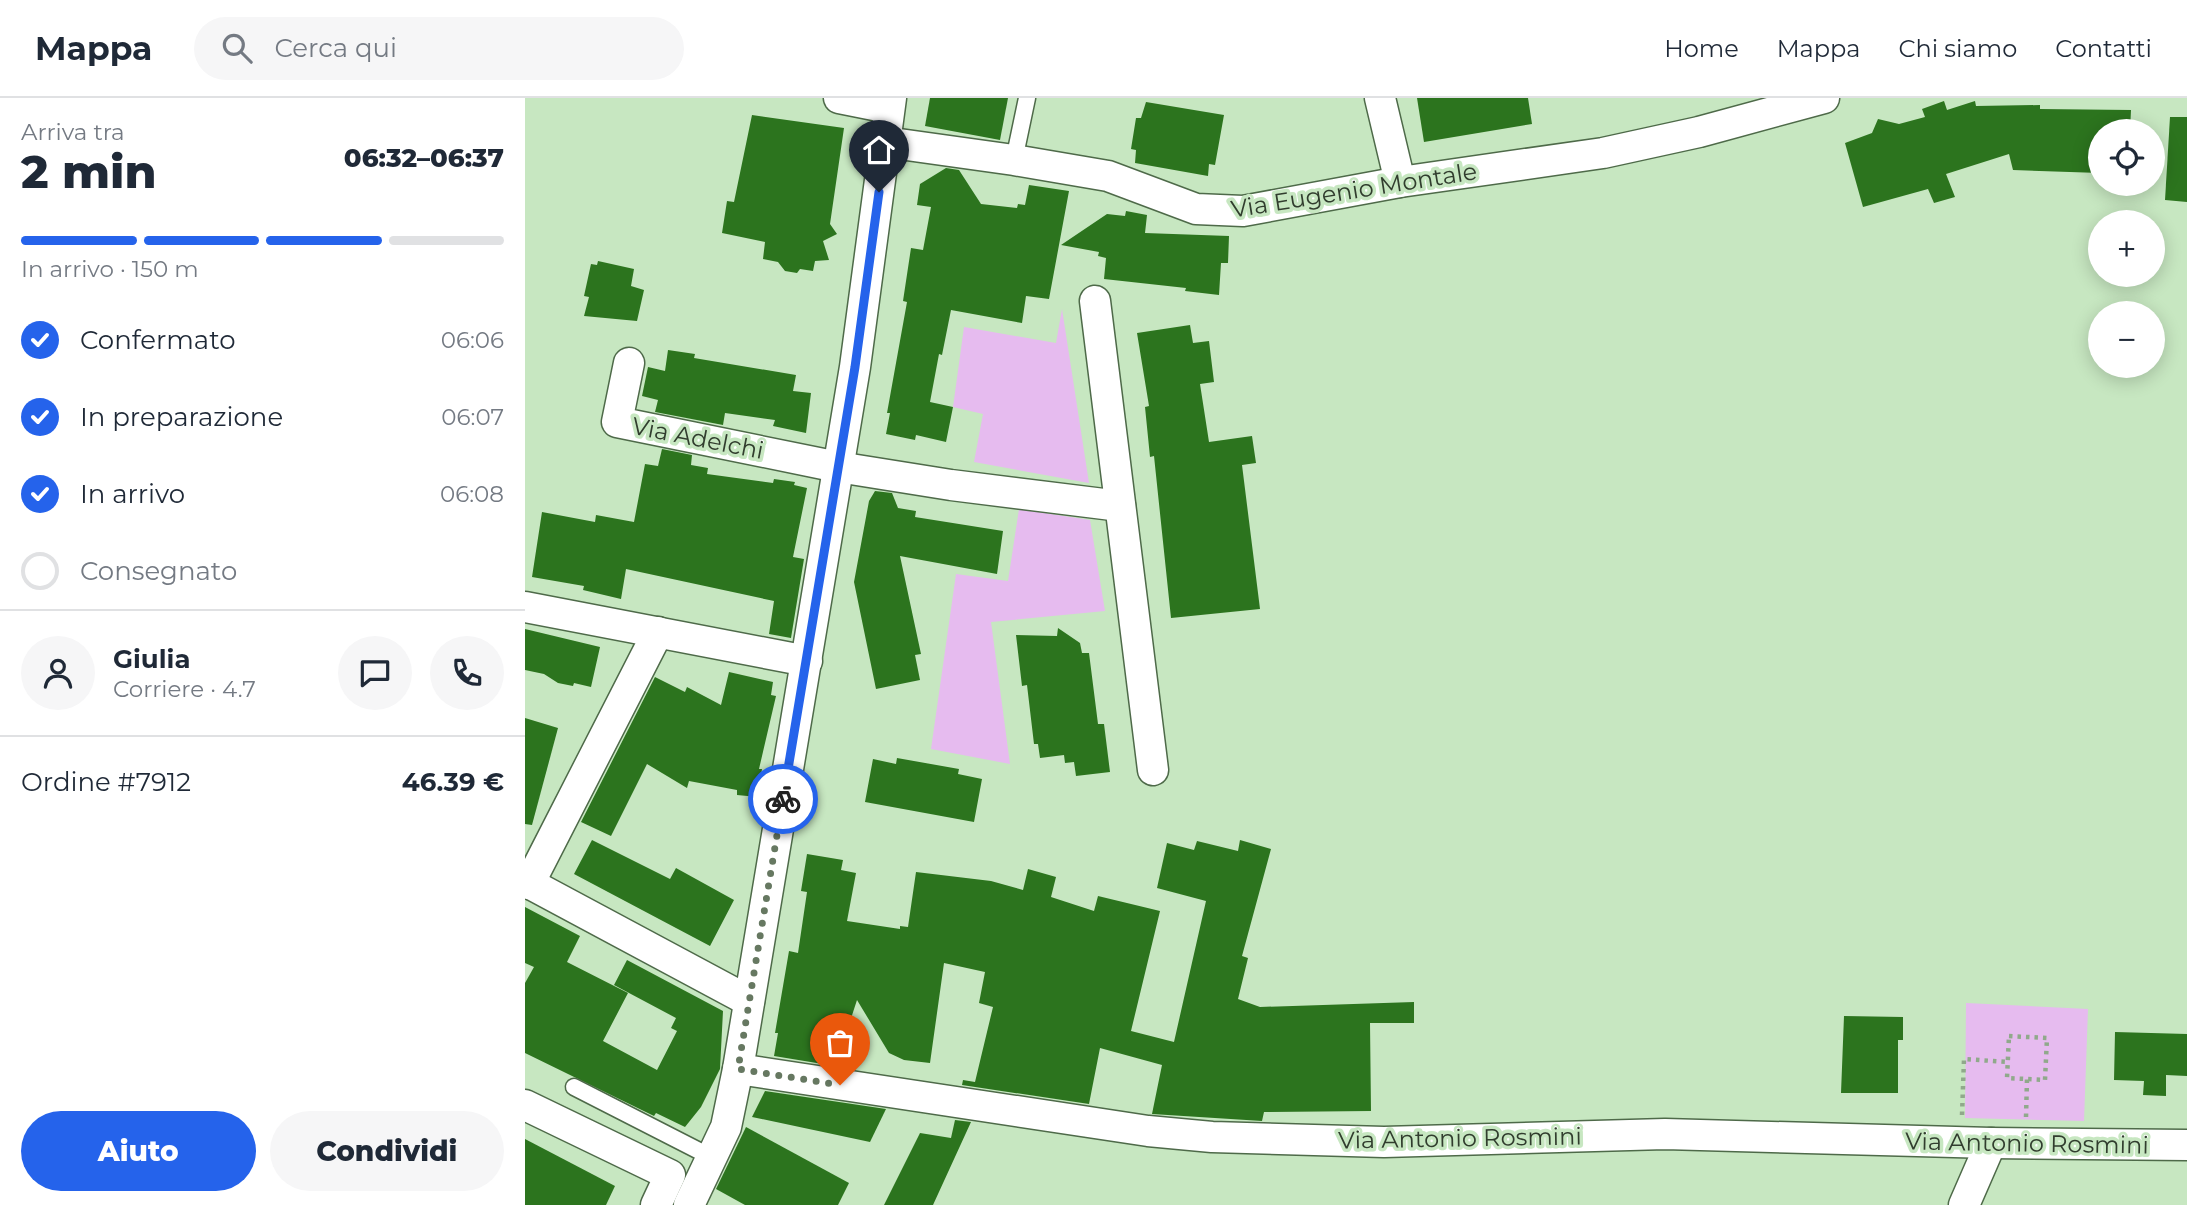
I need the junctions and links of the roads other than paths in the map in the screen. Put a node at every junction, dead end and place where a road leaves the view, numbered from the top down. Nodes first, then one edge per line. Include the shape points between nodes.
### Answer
1 (839, 98) edge
2 (1027, 98) edge
3 (1380, 98) edge
4 (1824, 98) edge
5 (890, 103) edge
6 (885, 142) junction
7 (1014, 160) junction
8 (1400, 182) junction
9 (1095, 301) dead end
10 (629, 363) dead end
11 (838, 467) junction
12 (1120, 506) junction
13 (525, 607) edge
14 (658, 632) junction
15 (807, 661) junction
16 (1153, 770) dead end
17 (526, 886) edge
18 (749, 1001) junction
19 (738, 1069) junction
20 (574, 1087) dead end
21 (525, 1105) edge
22 (1991, 1143) junction
23 (2187, 1145) edge
24 (711, 1157) junction
25 (656, 1205) edge
26 (689, 1205) edge
27 (1964, 1205) edge

1 - 5 street
2 - 7 lane
3 - 8 street
4 - 8 street, Via Eugenio Montale via 1604,153
5 - 6 street
6 - 7 street, Via Eugenio Montale
6 - 11 street
7 - 8 street, Via Eugenio Montale via 1108,176 1179,204 1218,211 1243,211
9 - 12 street
10 - 11 street, Via Adelchi via 617,422
11 - 12 street
11 - 15 street
12 - 16 street
13 - 14 street
14 - 15 street
14 - 17 street
15 - 18 street
17 - 18 street
18 - 19 street
19 - 22 street, Via Antonio Rosmini via 1212,1137 1384,1142 1665,1135
19 - 24 street via 726,1127
20 - 24 lane
21 - 25 street via 670,1175
22 - 23 street, Via Antonio Rosmini
22 - 27 street
24 - 26 street

